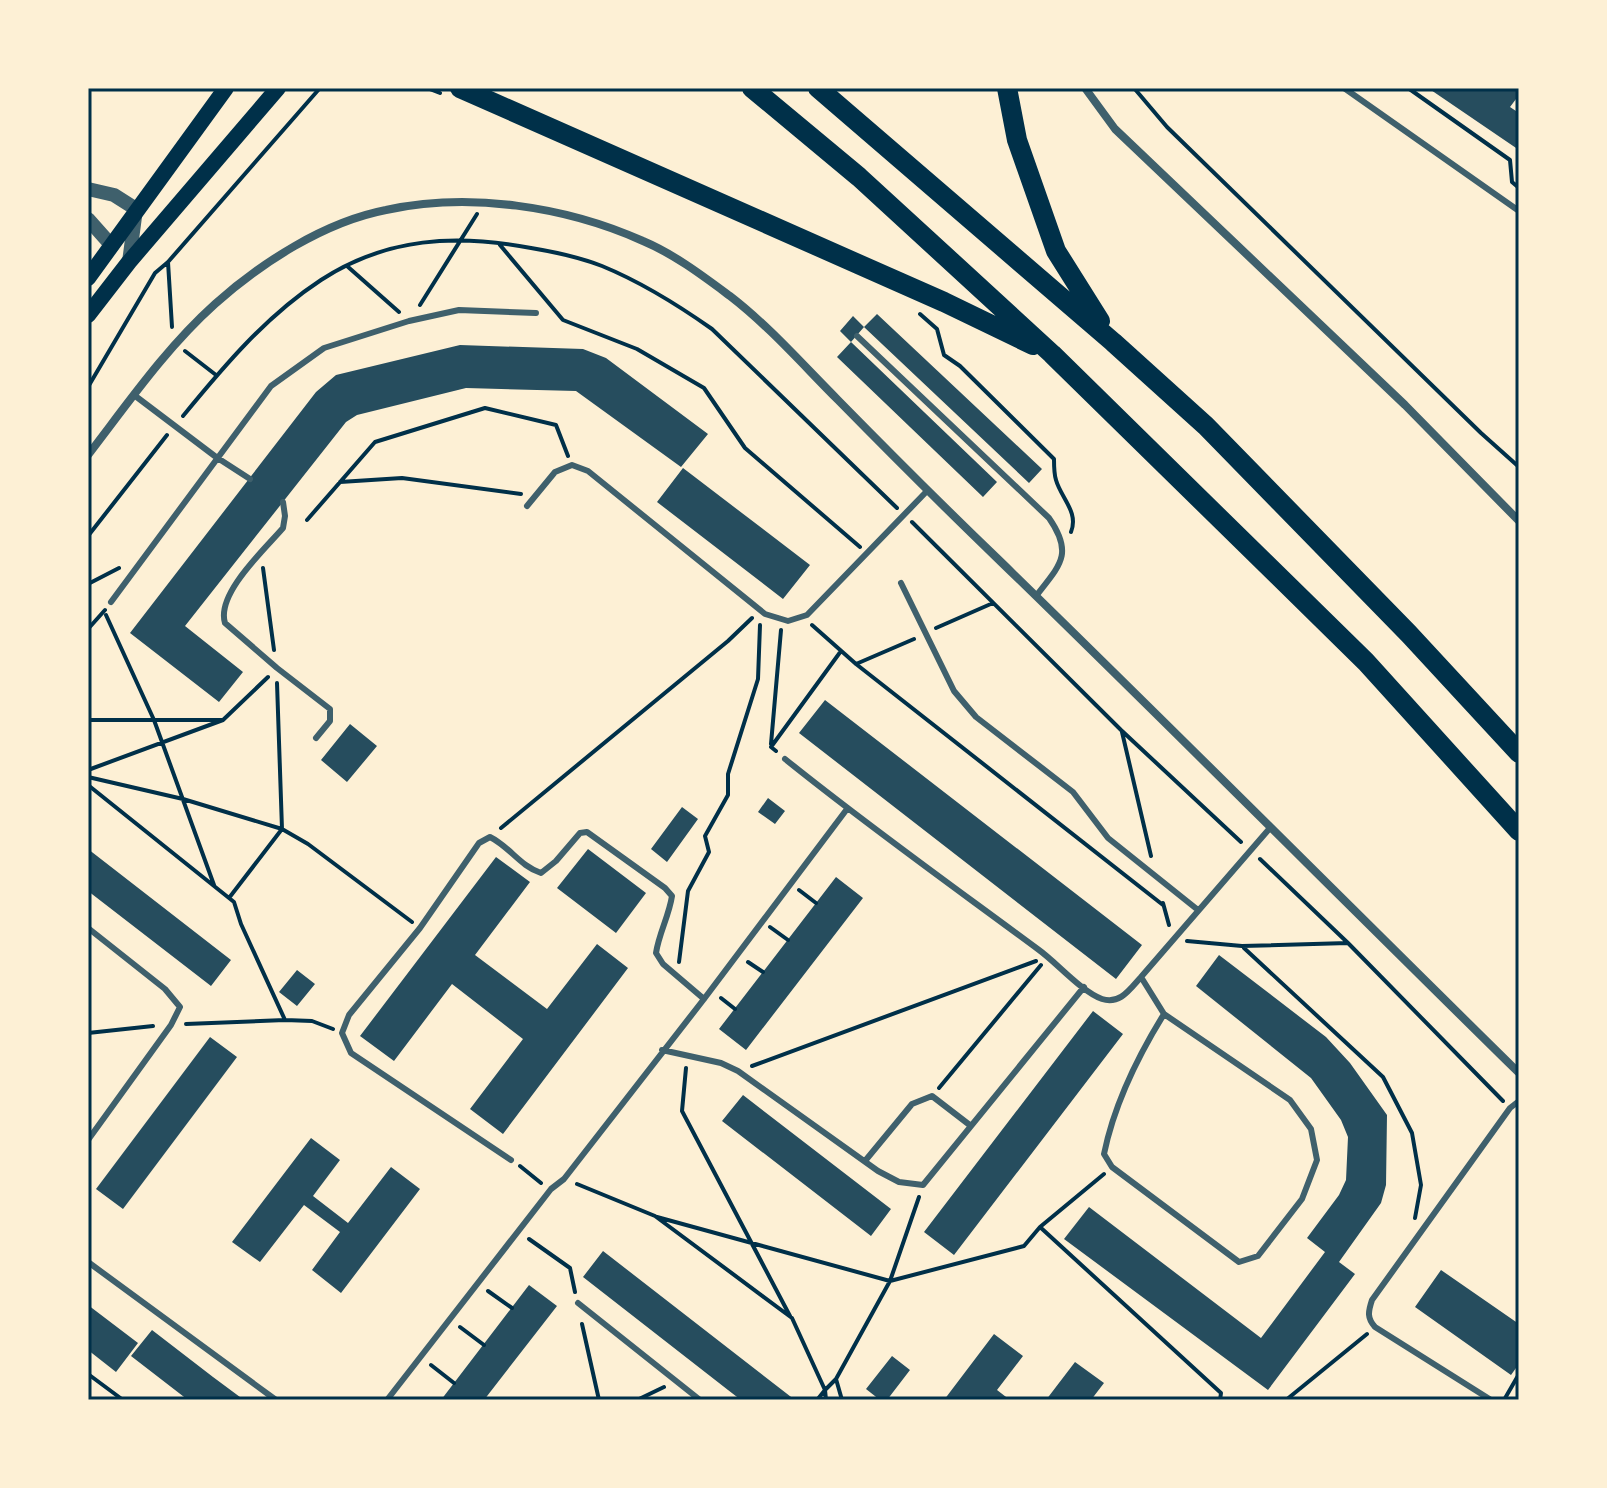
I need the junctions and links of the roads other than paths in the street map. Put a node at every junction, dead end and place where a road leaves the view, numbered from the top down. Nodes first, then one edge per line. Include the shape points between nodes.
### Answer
1 (226, 88) edge
2 (278, 88) edge
3 (752, 88) edge
4 (818, 88) edge
5 (1007, 88) edge
6 (1085, 88) edge
7 (1344, 88) edge
8 (451, 91) edge
9 (88, 189) edge
10 (136, 209) junction
11 (1519, 211) edge
12 (88, 219) edge
13 (112, 246) junction
14 (129, 262) junction
15 (88, 278) edge
16 (536, 313) dead end
17 (88, 315) edge
18 (857, 336) dead end
19 (1113, 342) junction
20 (1052, 354) junction
21 (134, 395) junction
22 (88, 455) edge
23 (216, 457) junction
24 (250, 479) dead end
25 (927, 491) junction
26 (283, 502) dead end
27 (527, 506) dead end
28 (1519, 521) edge
29 (901, 583) dead end
30 (1036, 596) junction
31 (111, 602) road end
32 (316, 738) dead end
33 (1519, 753) edge
34 (785, 759) road end
35 (847, 809) junction
36 (1270, 828) junction
37 (1519, 831) edge
38 (1198, 910) junction
39 (88, 928) edge
40 (1141, 977) junction
41 (1084, 987) junction
42 (704, 999) junction
43 (1164, 1014) junction
44 (662, 1050) junction
45 (1519, 1073) edge
46 (1519, 1101) edge
47 (971, 1126) junction
48 (88, 1140) edge
49 (511, 1160) road end
50 (865, 1161) junction
51 (88, 1262) edge
52 (578, 1303) dead end
53 (276, 1400) edge
54 (387, 1400) edge
55 (700, 1400) edge
56 (1491, 1400) edge

1 - 10 main road
2 - 14 main road
3 - 20 highway via 859,177
4 - 19 highway
5 - 19 highway via 1017,140 1056,251
6 - 28 street via 1115,129 1395,394
7 - 11 lane
8 - 20 highway via 930,296
9 - 10 street via 114,195
10 - 13 main road
10 - 14 street
12 - 13 street
13 - 15 main road
14 - 17 main road
16 - 23 lane via 459,310 324,348 271,386
18 - 30 lane via 1049,518 1064,549 1058,567
19 - 33 highway via 1217,437
20 - 37 highway via 1366,662
21 - 22 street
21 - 23 lane
21 - 25 street via 216,303 264,266 335,226 383,210 430,203 541,209 645,241 693,269 735,300 804,365
23 - 24 lane
23 - 31 lane
25 - 27 lane via 803,616 788,621 760,610 588,471 572,465 555,472
25 - 30 street
26 - 32 lane via 283,528 232,589 222,613 225,623 330,709 330,721
29 - 38 lane via 954,691 976,717 1073,792 1108,838
30 - 36 street
34 - 35 lane
35 - 41 lane
35 - 42 lane
36 - 38 lane
36 - 45 street
38 - 40 lane
39 - 48 lane via 180,1007
40 - 41 lane via 1123,997 1112,1000
40 - 43 lane
41 - 47 lane
42 - 44 lane
42 - 49 lane via 656,953 672,896 587,832 541,873 528,869 503,843 490,837 479,843 420,928 349,1015 342,1033 351,1053
43 - 43 lane via 1147,1041 1104,1154 1112,1167 1239,1262 1258,1256 1302,1199 1317,1160 1311,1129 1290,1100
44 - 50 lane via 738,1071
44 - 54 lane
46 - 56 lane via 1372,1300 1369,1320
47 - 50 lane via 923,1185 899,1182
47 - 50 lane via 932,1096 912,1104
51 - 53 lane
52 - 55 lane

